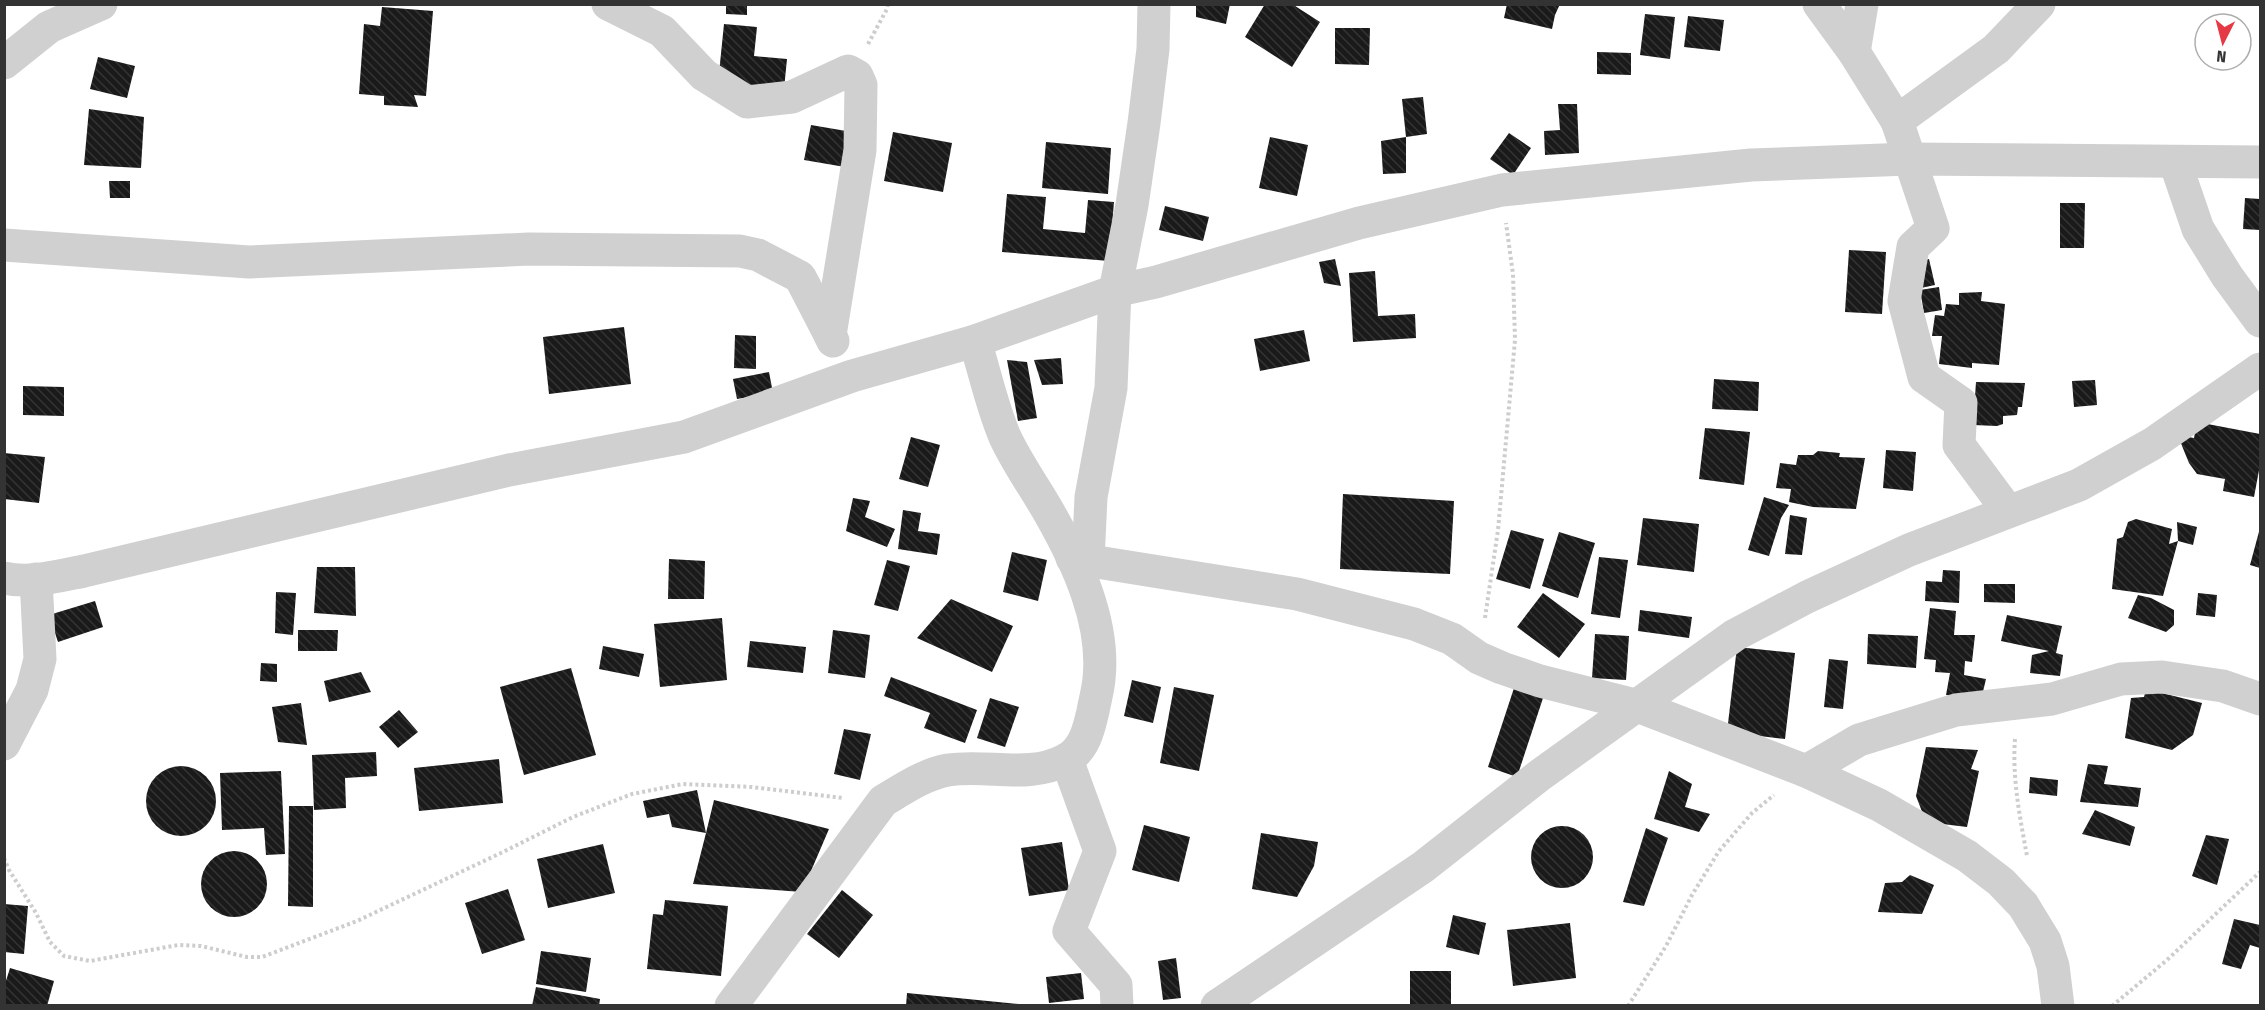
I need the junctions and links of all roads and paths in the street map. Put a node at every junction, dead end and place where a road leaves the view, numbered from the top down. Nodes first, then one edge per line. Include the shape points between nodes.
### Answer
1 (102, 4) edge
2 (608, 4) edge
3 (888, 4) edge
4 (1154, 4) edge
5 (1819, 4) edge
6 (1862, 4) edge
7 (2039, 4) edge
8 (1854, 52) junction
9 (4, 63) edge
10 (857, 76) junction
11 (1897, 121) junction
12 (1909, 159) junction
13 (2175, 162) junction
14 (2260, 162) edge
15 (1502, 190) junction
16 (4, 245) edge
17 (1115, 291) junction
18 (2260, 321) edge
19 (830, 335) junction
20 (975, 341) junction
21 (2260, 369) edge
22 (852, 376) junction
23 (2008, 511) junction
24 (1080, 560) junction
25 (20, 578) edge
26 (1479, 658) junction
27 (2260, 699) edge
28 (2018, 702) junction
29 (1635, 705) junction
30 (4, 744) edge
31 (1067, 760) junction
32 (1806, 771) junction
33 (883, 801) junction
34 (2027, 857) dead end
35 (4, 858) edge
36 (2260, 872) edge
37 (731, 1005) edge
38 (1117, 1005) edge
39 (1217, 1005) edge
40 (1628, 1005) edge
41 (2058, 1005) edge
42 (2112, 1005) edge

1 - 9 street via 50,27
2 - 10 street via 662,31 704,75 747,102 792,97 848,71
3 - 10 path via 870,37
4 - 17 street via 1144,123
5 - 8 street
6 - 8 street
7 - 11 street via 1996,49
8 - 11 street
10 - 19 street via 861,85 860,150
11 - 12 street
12 - 13 street
12 - 15 street via 1751,165
12 - 23 street via 1933,228 1913,247 1904,301 1924,377 1961,403 1959,445
13 - 14 street
13 - 18 street via 2198,229
15 - 17 street via 1359,223
15 - 26 path via 1513,274 1515,340 1498,530
16 - 19 street via 249,262 529,249 740,251 758,255 800,277
17 - 20 street
17 - 24 street via 1111,388
19 - 22 street
20 - 22 street
20 - 24 street via 1005,435
21 - 23 street via 2152,444 2079,485
22 - 25 street via 684,437 509,470 84,572
23 - 29 street via 1909,550 1746,629
24 - 26 street via 1297,594 1413,624 1452,639
24 - 31 street via 1093,609 1100,679 1089,729 1080,748
25 - 30 street via 40,659 32,690
26 - 29 street via 1540,681
27 - 28 street via 2223,686 2162,677 2121,679 2052,699
28 - 32 street via 1956,710 1859,740
28 - 34 path via 2014,758
29 - 32 street
29 - 39 street via 1423,867
31 - 33 street via 1023,771 947,770 914,782
31 - 38 street via 1100,850 1069,931 1116,986
32 - 40 path via 1752,813 1719,851
32 - 41 street via 1879,804 1967,856 2001,882 2023,905 2045,941
33 - 35 path via 683,784 632,794 573,817 357,921 262,957 178,945 90,961 64,956 50,942
33 - 37 street
36 - 42 path via 2167,960

